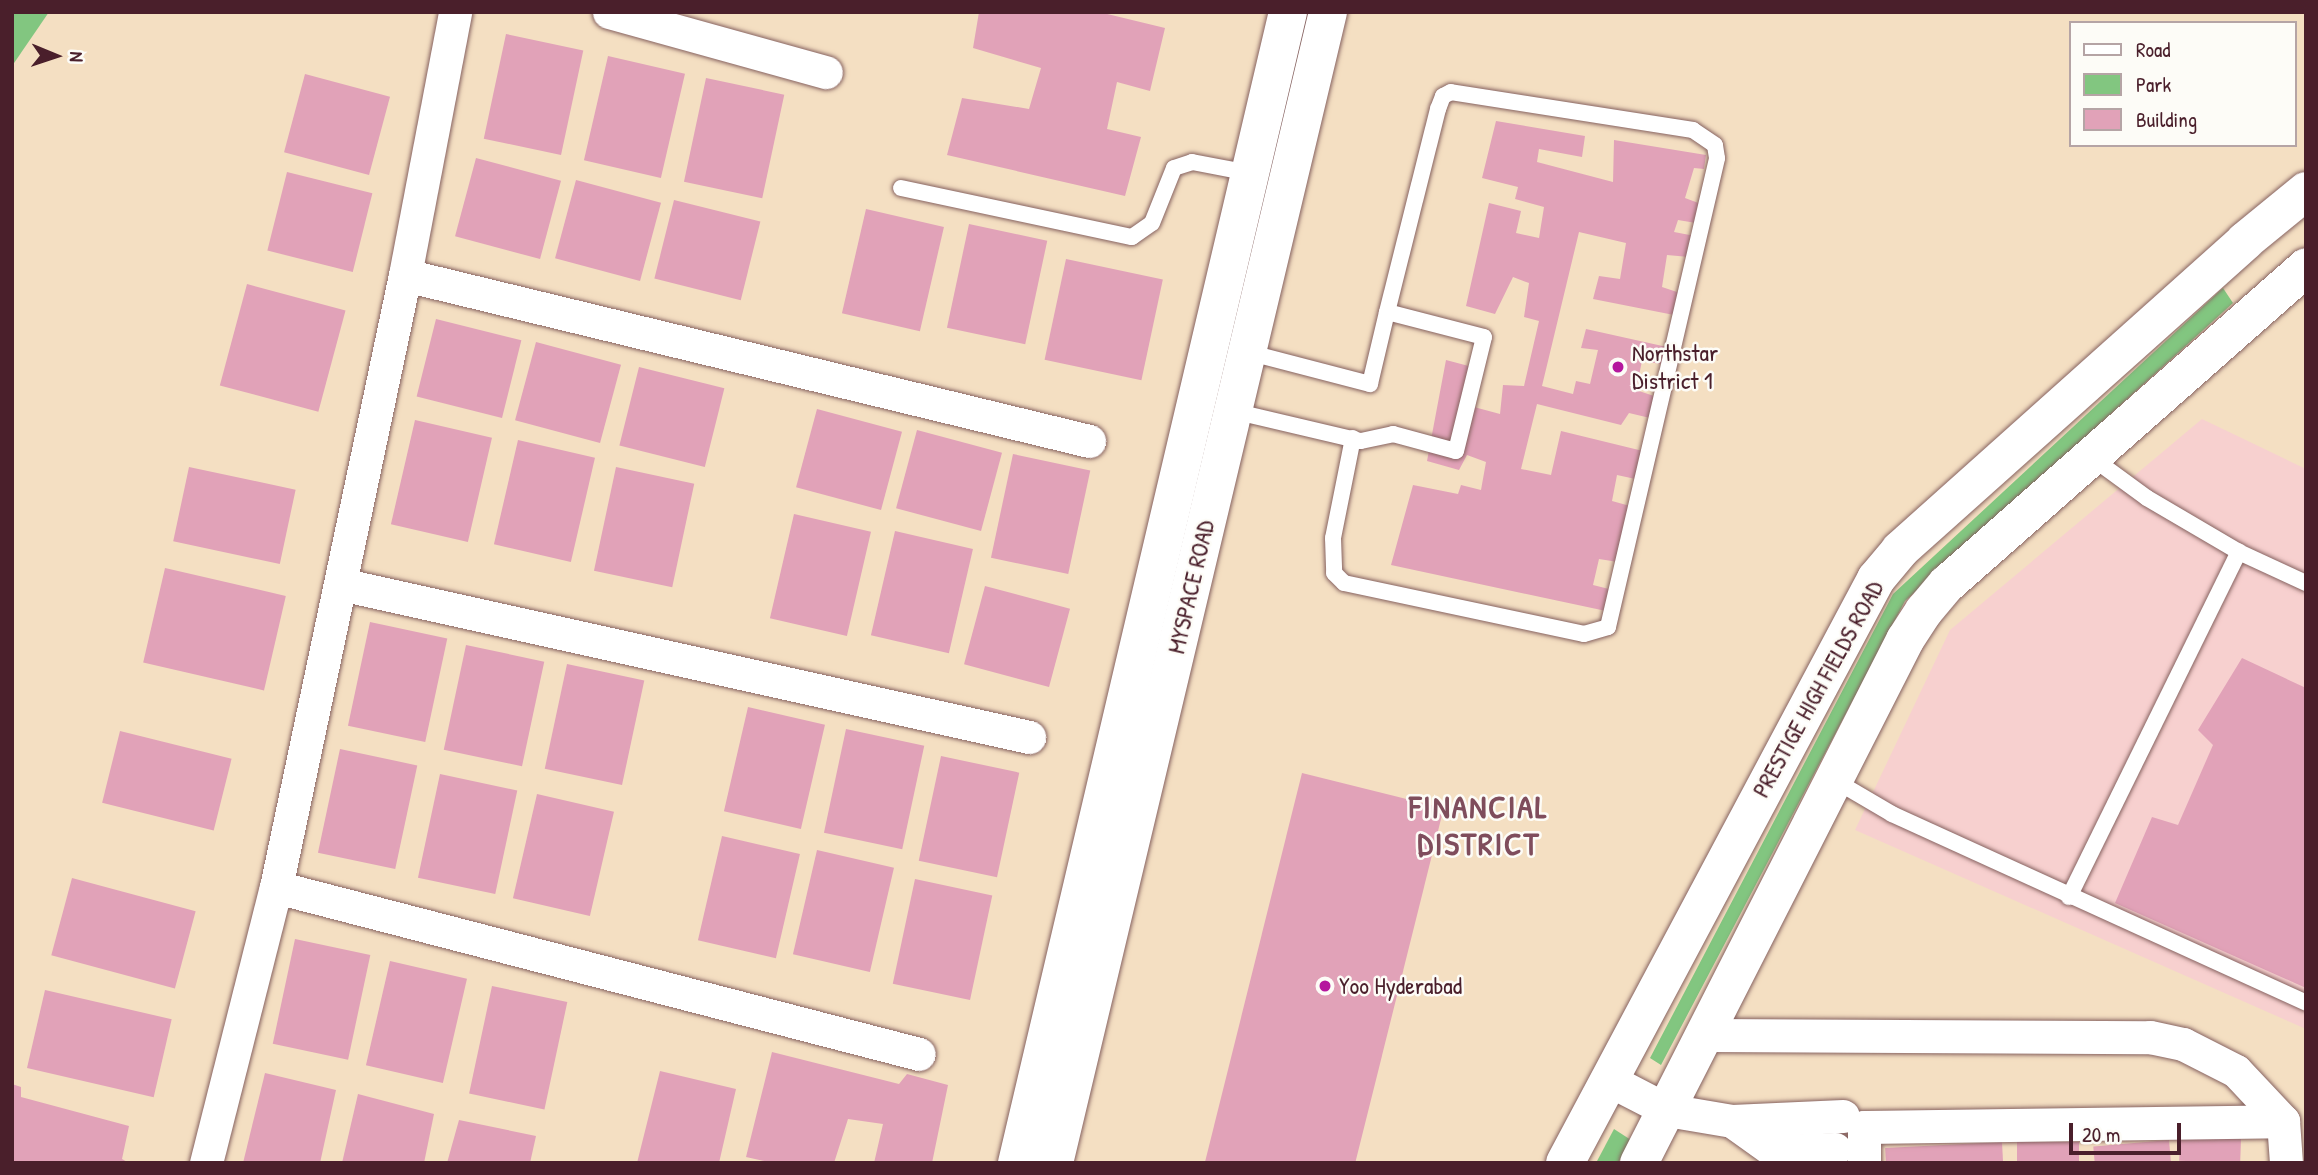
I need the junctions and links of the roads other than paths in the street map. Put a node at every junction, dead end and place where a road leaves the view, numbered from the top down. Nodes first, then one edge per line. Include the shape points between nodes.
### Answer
1 (455, 12) edge
2 (609, 12) edge
3 (1287, 12) edge
4 (1328, 12) edge
5 (826, 72) dead end
6 (1249, 173) junction
7 (901, 188) dead end
8 (2306, 191) edge
9 (2245, 241) junction
10 (1229, 256) junction
11 (1268, 266) junction
12 (405, 275) junction
13 (2294, 278) edge
14 (1387, 312) junction
15 (1247, 352) junction
16 (1233, 411) junction
17 (1353, 439) junction
18 (1089, 441) dead end
19 (2091, 457) junction
20 (2239, 552) junction
21 (2306, 583) edge
22 (340, 584) junction
23 (1029, 737) dead end
24 (1834, 780) junction
25 (276, 887) junction
26 (2069, 897) junction
27 (2306, 1003) edge
28 (1707, 1035) junction
29 (919, 1055) dead end
30 (1609, 1080) junction
31 (1667, 1110) junction
32 (1843, 1116) dead end
33 (1732, 1121) junction
34 (2283, 1121) junction
35 (1850, 1156) edge
36 (205, 1163) edge
37 (1017, 1163) edge
38 (1054, 1163) edge
39 (1565, 1163) edge
40 (1639, 1163) edge
41 (2286, 1163) edge

1 - 12 street
2 - 5 street
3 - 6 street, MYSPACE ROAD
4 - 11 street, MYSPACE ROAD
6 - 7 lane via 1192,162 1174,168 1152,223 1132,237
6 - 10 street, MYSPACE ROAD
8 - 9 street, PRESTIGE HIGH FIELDS ROAD
9 - 13 street
9 - 30 street, PRESTIGE HIGH FIELDS ROAD via 1900,550 1876,579
10 - 11 street
10 - 37 street, MYSPACE ROAD
11 - 15 street, MYSPACE ROAD
12 - 18 street
12 - 22 street
13 - 19 street
14 - 15 lane via 1370,384
14 - 17 lane via 1484,337 1456,451 1393,435
14 - 17 lane via 1443,96 1451,92 1693,130 1715,145 1717,158 1608,627 1584,634 1344,583 1334,573 1333,538
15 - 16 street, MYSPACE ROAD
16 - 17 lane
16 - 38 street, MYSPACE ROAD
19 - 20 lane via 2147,498
19 - 24 street via 1947,583 1924,611
20 - 21 lane
20 - 26 lane
22 - 23 street
22 - 25 street
24 - 26 lane via 1892,814
24 - 28 street
25 - 29 street
25 - 36 street
26 - 27 lane
28 - 31 street
28 - 34 street via 2150,1037 2183,1044 2236,1071
30 - 31 street
30 - 39 street, PRESTIGE HIGH FIELDS ROAD
31 - 33 street
31 - 40 street
32 - 33 street
33 - 35 street via 1774,1151
34 - 35 street via 1864,1127
34 - 41 street

